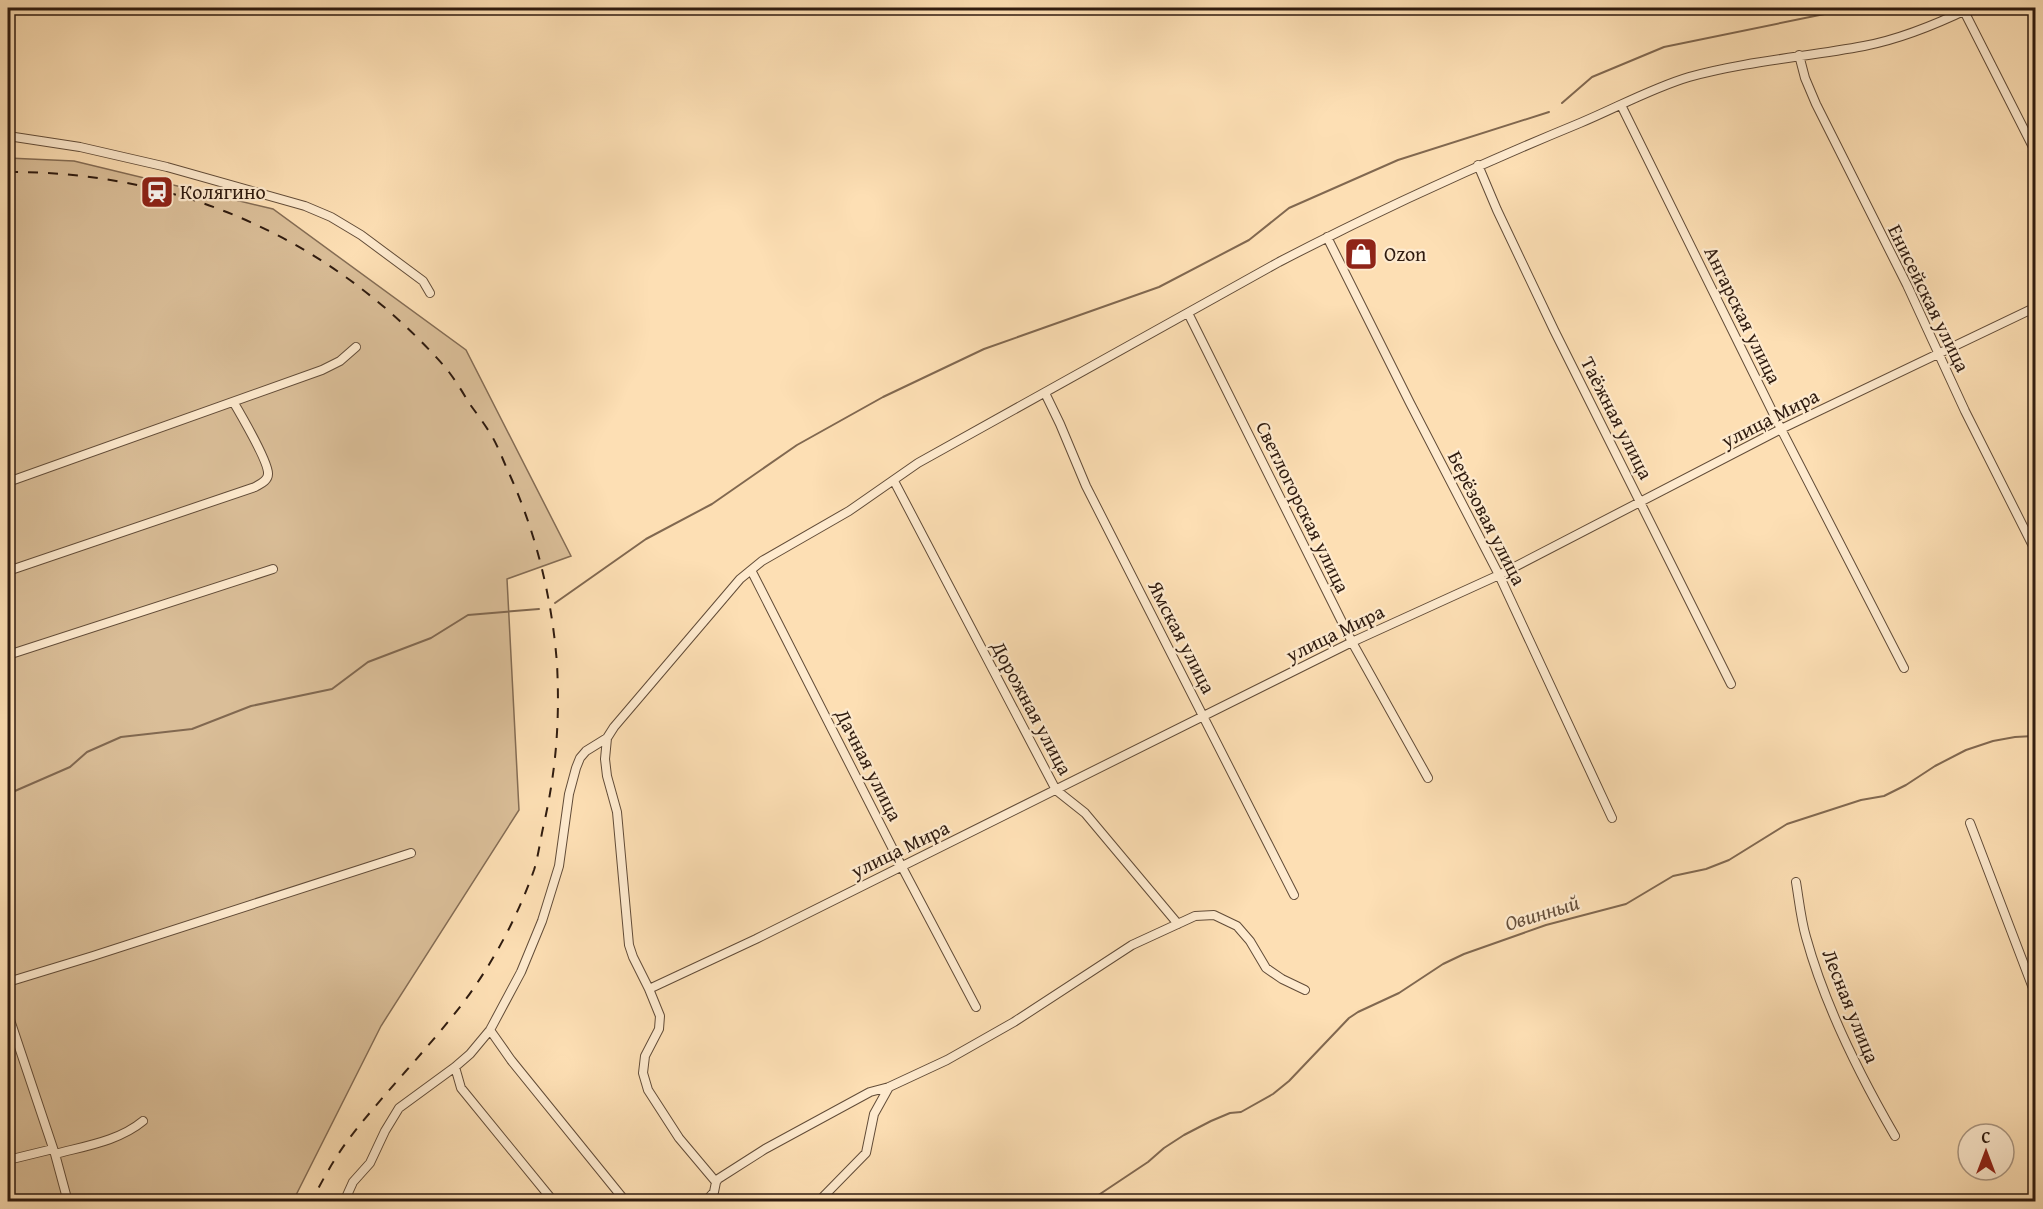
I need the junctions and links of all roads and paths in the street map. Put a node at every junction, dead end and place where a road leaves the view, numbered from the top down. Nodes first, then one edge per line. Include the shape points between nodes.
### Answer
1 (1967, 9) edge
2 (1799, 55) junction
3 (1621, 105) junction
4 (8, 136) edge
5 (2036, 153) edge
6 (1478, 165) junction
7 (1327, 237) junction
8 (430, 293) dead end
9 (2036, 307) edge
10 (1188, 313) junction
11 (356, 347) dead end
12 (1939, 355) junction
13 (1045, 393) junction
14 (234, 403) junction
15 (1781, 429) junction
16 (894, 481) junction
17 (8, 482) edge
18 (1641, 503) junction
19 (2036, 552) edge
20 (273, 568) dead end
21 (8, 570) edge
22 (751, 570) junction
23 (1499, 576) junction
24 (1352, 642) junction
25 (8, 655) edge
26 (1904, 668) dead end
27 (1731, 684) dead end
28 (1204, 716) junction
29 (607, 738) junction
30 (1428, 778) dead end
31 (1056, 790) junction
32 (1612, 818) dead end
33 (1970, 823) dead end
34 (411, 853) dead end
35 (902, 867) junction
36 (1796, 882) dead end
37 (1294, 895) dead end
38 (1178, 924) junction
39 (8, 982) edge
40 (649, 989) junction
41 (1305, 990) dead end
42 (2036, 996) edge
43 (976, 1007) dead end
44 (8, 1014) edge
45 (490, 1030) junction
46 (455, 1067) junction
47 (889, 1087) junction
48 (143, 1121) dead end
49 (1895, 1136) dead end
50 (54, 1151) junction
51 (8, 1160) edge
52 (716, 1182) junction
53 (68, 1202) edge
54 (344, 1202) edge
55 (554, 1202) edge
56 (626, 1202) edge
57 (705, 1202) edge
58 (818, 1202) edge

1 - 2 street via 1895,39
1 - 5 street
2 - 3 street via 1688,78
2 - 12 street, Енисейская улица via 1816,104
3 - 6 street
3 - 15 street, Ангарская улица
4 - 8 street via 80,147 166,167 305,206 361,235 417,276
6 - 7 street
6 - 18 street, Таёжная улица via 1554,330
7 - 10 street
7 - 23 street, Берёзовая улица
9 - 12 street, улица Мира
10 - 13 street
10 - 24 street, Светлогорская улица
11 - 14 street via 322,370
12 - 15 street, улица Мира
12 - 19 street, Енисейская улица
13 - 16 street via 918,463
13 - 28 street, Ямская улица via 1086,486
14 - 17 street
14 - 21 street via 268,472 266,480 255,488
15 - 18 street, улица Мира
15 - 26 street, Ангарская улица
16 - 22 street
16 - 31 street, Дорожная улица
18 - 23 street, улица Мира
18 - 27 street, Таёжная улица
20 - 25 street
22 - 29 street
22 - 35 street, Дачная улица
23 - 24 street, улица Мира
23 - 32 street, Берёзовая улица
24 - 28 street, улица Мира
24 - 30 street, Светлогорская улица
28 - 31 street, улица Мира
28 - 37 street, Ямская улица
29 - 40 street via 605,759 616,812 629,945
29 - 45 street via 580,758 569,794 559,866 542,921 521,972
31 - 35 street, улица Мира
31 - 38 street, Дорожная улица via 1085,813
33 - 42 street
34 - 39 street
35 - 40 street, улица Мира
35 - 43 street, Дачная улица
36 - 49 street, Лесная улица via 1805,936 1836,1021 1868,1090
38 - 41 street via 1204,914 1228,921 1250,941 1266,968
38 - 47 street via 1132,945 1014,1022
40 - 52 street via 660,1022 657,1037 645,1056 643,1073 648,1090 679,1138
44 - 50 street
45 - 46 street
45 - 56 street
46 - 54 street via 399,1108
46 - 55 street via 461,1089
47 - 52 street via 870,1092 765,1149
47 - 58 street via 874,1114 866,1153
48 - 50 street via 114,1137
50 - 51 street
50 - 53 street
52 - 57 street via 714,1192

